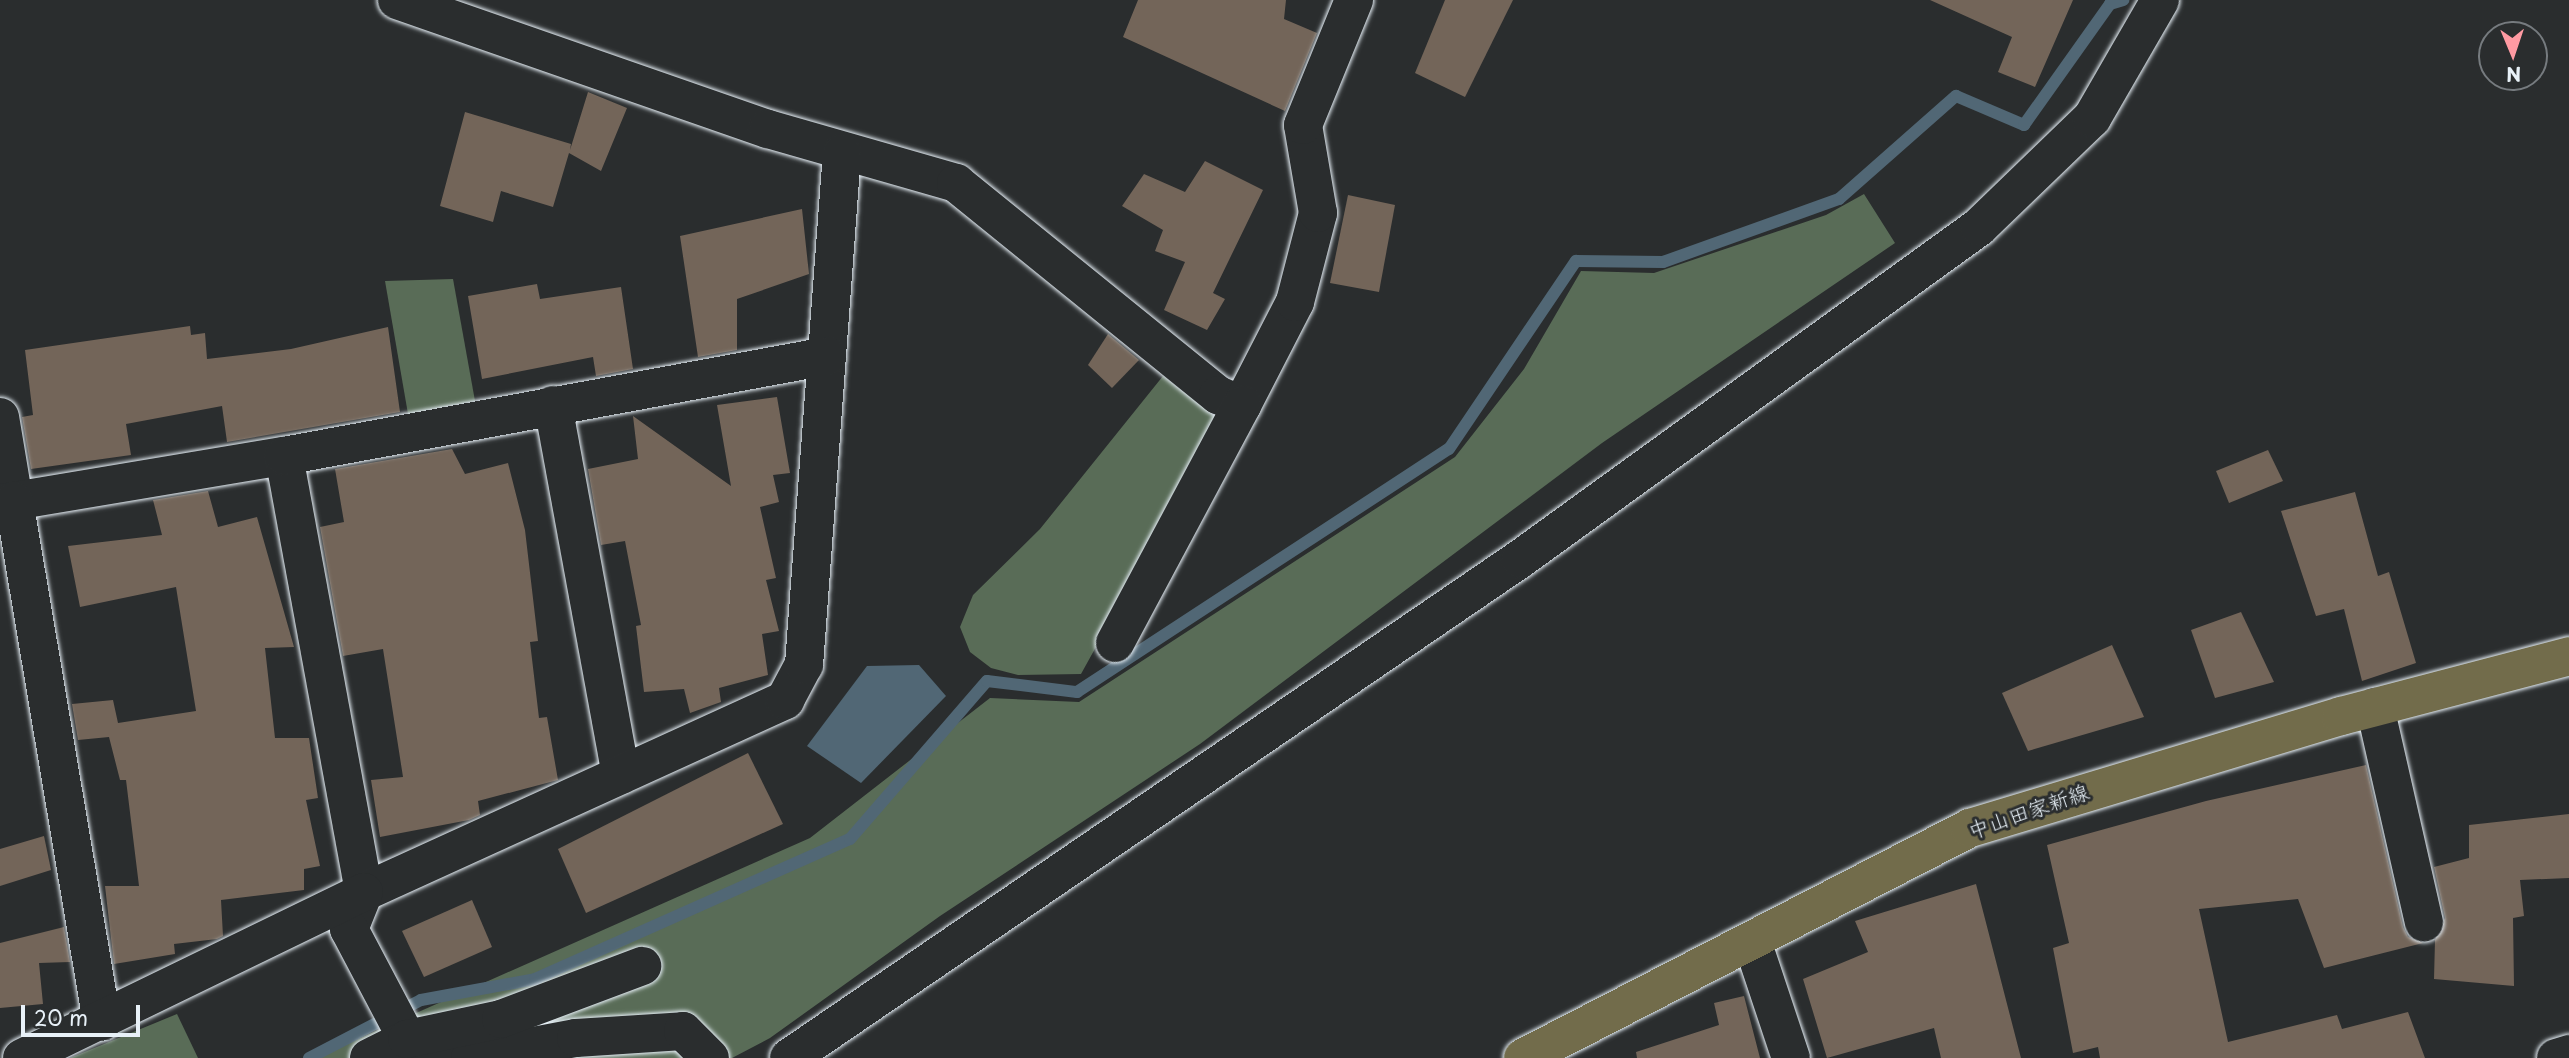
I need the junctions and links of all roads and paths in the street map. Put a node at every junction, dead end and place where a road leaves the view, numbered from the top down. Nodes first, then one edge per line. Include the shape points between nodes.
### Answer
1 (397, 0) edge
2 (2160, 0) edge
3 (1341, 4) edge
4 (842, 153) junction
5 (827, 356) junction
6 (553, 405) junction
7 (1242, 405) junction
8 (0, 417) edge
9 (284, 456) junction
10 (7, 502) edge
11 (1115, 643) dead end
12 (2569, 656) edge
13 (2375, 707) junction
14 (621, 775) junction
15 (364, 892) junction
16 (2424, 922) dead end
17 (1752, 941) junction
18 (642, 966) dead end
19 (102, 1022) junction
20 (407, 1039) junction
21 (2569, 1054) edge
22 (22, 1058) edge
23 (369, 1058) edge
24 (710, 1058) edge
25 (789, 1058) edge
26 (1524, 1058) edge
27 (1791, 1058) edge
28 (2556, 1058) edge

1 - 4 street
2 - 25 street via 2091,118 1979,227 1520,559
3 - 7 street via 1303,125 1318,213 1295,302
4 - 5 street
4 - 7 street via 956,183 1218,395
5 - 6 street
5 - 14 street via 804,666 785,700
6 - 9 street
6 - 14 street
7 - 11 street
8 - 10 street
9 - 10 street
9 - 15 street
10 - 19 street
12 - 13 main road, 中山田家新線
13 - 16 street
13 - 17 main road, 中山田家新線 via 1970,828
14 - 15 street
15 - 19 street
15 - 20 street via 349,929
17 - 26 main road, 中山田家新線
17 - 27 street
18 - 20 street via 501,1019
19 - 22 street
20 - 23 street
20 - 24 street via 470,1058 576,1038 683,1031
21 - 28 street

